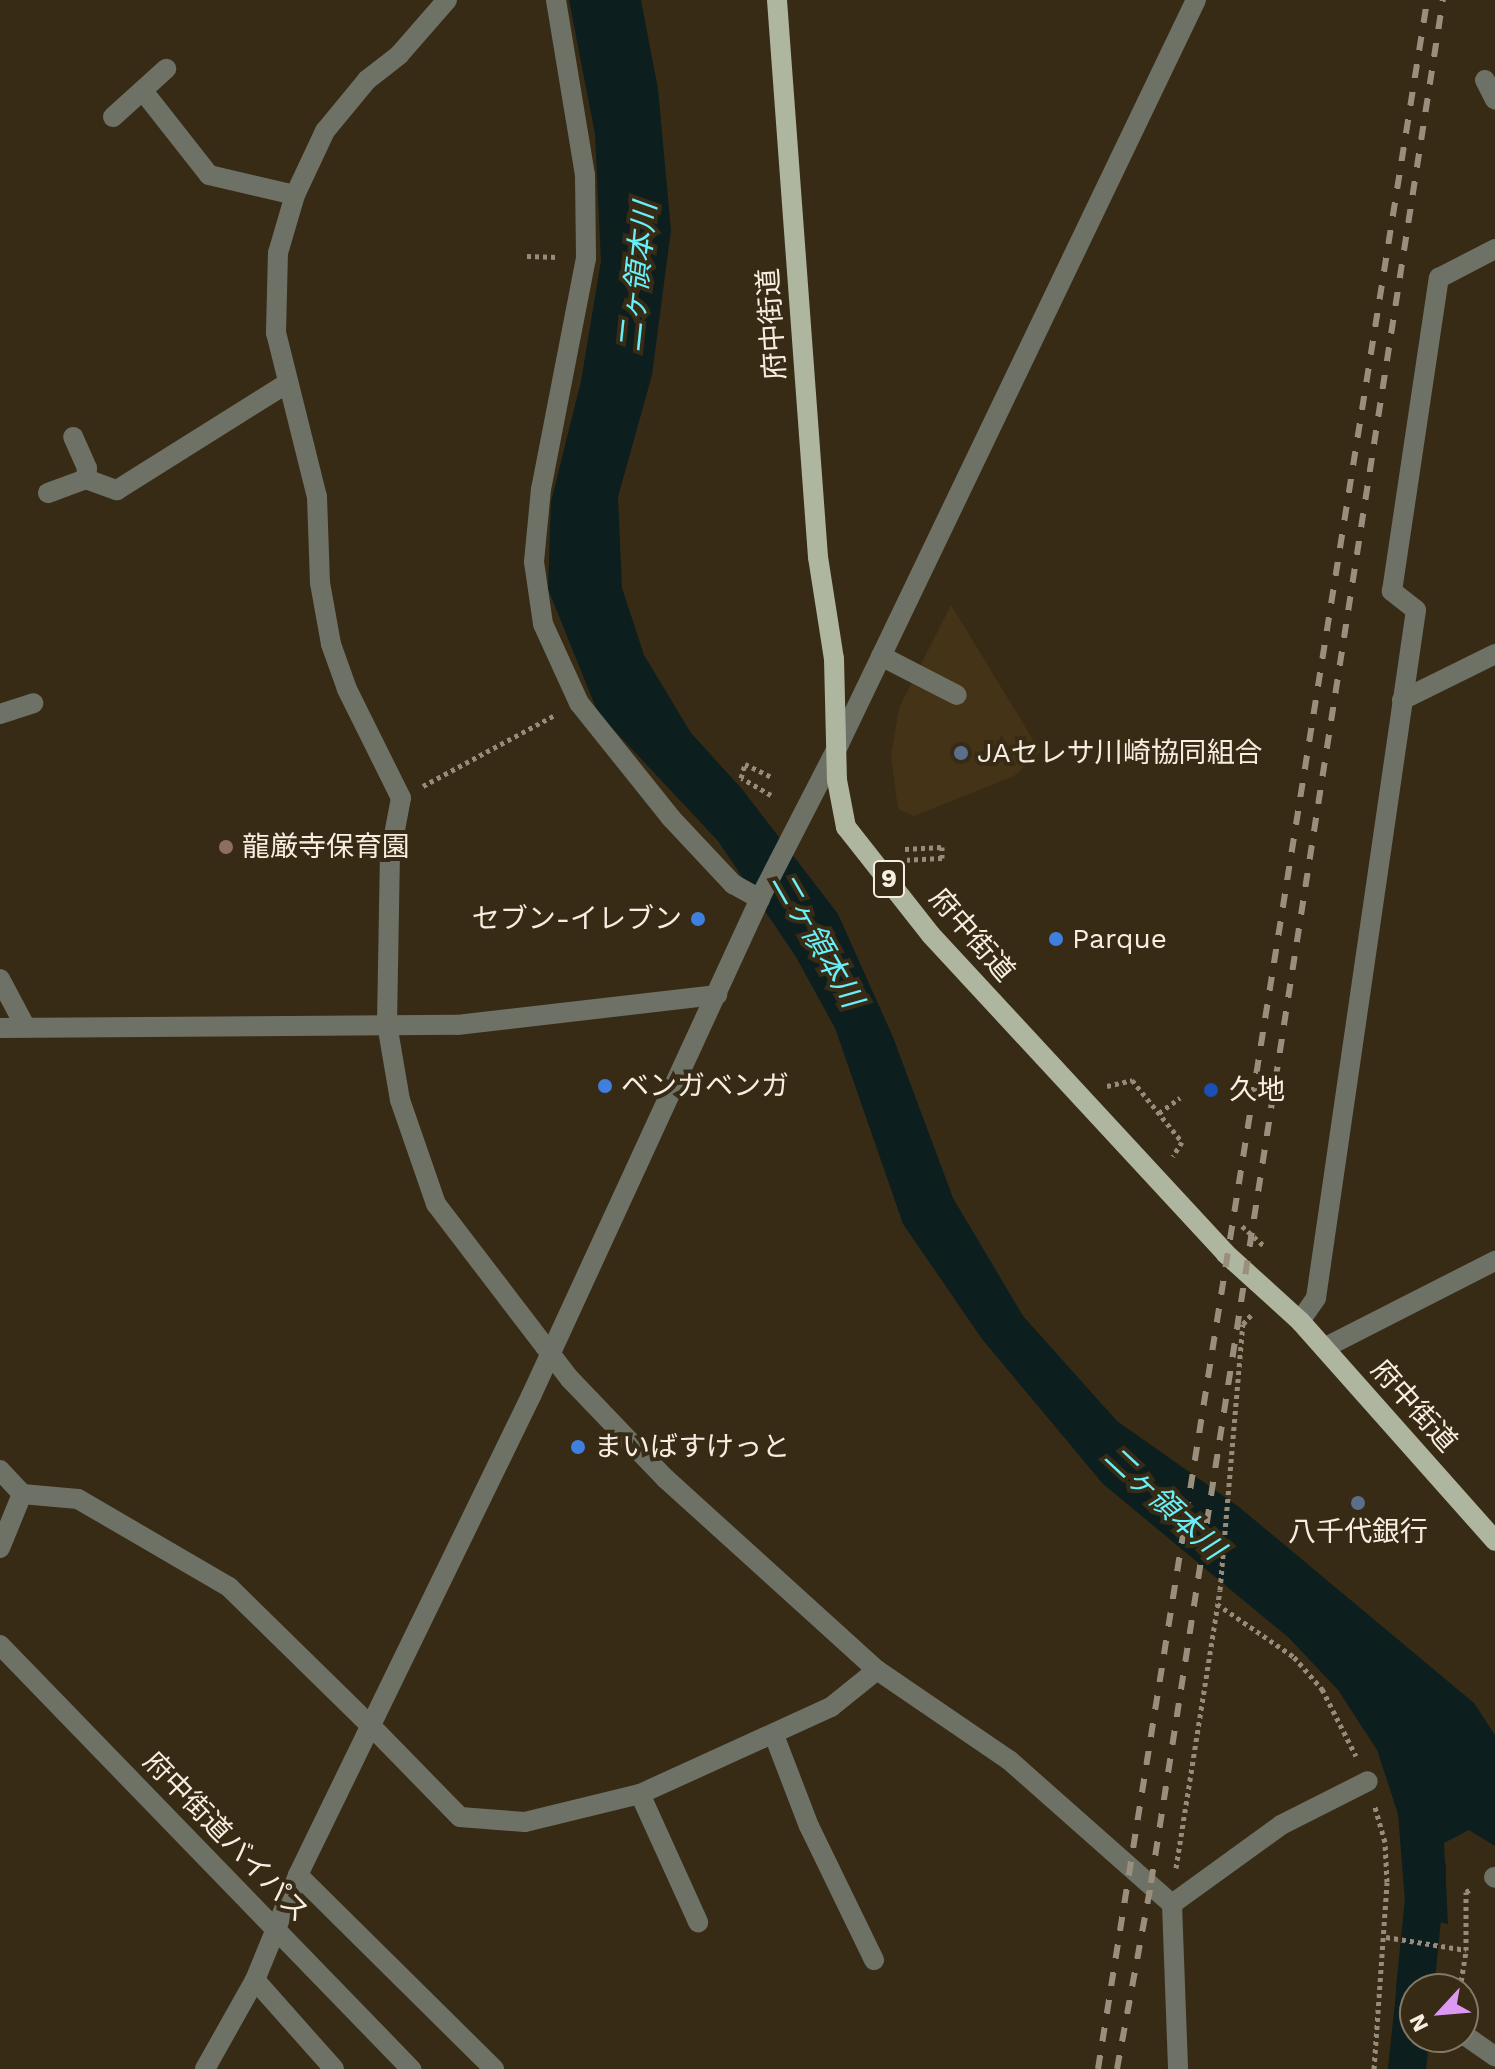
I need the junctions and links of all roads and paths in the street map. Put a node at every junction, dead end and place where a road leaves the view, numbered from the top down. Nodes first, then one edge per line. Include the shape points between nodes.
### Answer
1 (419, 0) edge
2 (447, 0) edge
3 (556, 0) edge
4 (777, 0) edge
5 (1196, 0) edge
6 (432, 16) junction
7 (166, 69) dead end
8 (1485, 80) dead end
9 (143, 91) junction
10 (1495, 100) edge
11 (113, 117) dead end
12 (295, 195) junction
13 (1495, 249) edge
14 (286, 384) junction
15 (73, 437) dead end
16 (86, 479) junction
17 (48, 493) dead end
18 (1495, 654) edge
19 (881, 656) junction
20 (957, 695) dead end
21 (1402, 700) junction
22 (33, 703) dead end
23 (579, 703) junction
24 (0, 714) edge
25 (839, 744) junction
26 (772, 777) dead end
27 (771, 795) dead end
28 (401, 798) junction
29 (905, 849) dead end
30 (907, 860) dead end
31 (761, 896) junction
32 (0, 979) edge
33 (717, 995) junction
34 (387, 1024) junction
35 (25, 1026) junction
36 (0, 1028) edge
37 (1099, 1088) dead end
38 (1180, 1098) dead end
39 (1159, 1113) junction
40 (1168, 1163) dead end
41 (1495, 1261) edge
42 (1272, 1295) junction
43 (1300, 1321) junction
44 (1324, 1348) junction
45 (552, 1353) junction
46 (0, 1470) edge
47 (22, 1494) junction
48 (1495, 1541) edge
49 (0, 1548) edge
50 (1217, 1604) junction
51 (0, 1645) edge
52 (877, 1670) junction
53 (374, 1729) junction
54 (774, 1735) junction
55 (1368, 1781) junction
56 (640, 1794) junction
57 (298, 1875) junction
58 (1495, 1877) edge
59 (1168, 1899) junction
60 (698, 1922) dead end
61 (275, 1927) junction
62 (1386, 1937) junction
63 (1466, 1950) junction
64 (874, 1960) dead end
65 (1462, 1973) edge
66 (255, 1980) junction
67 (205, 2069) edge
68 (334, 2069) edge
69 (411, 2069) edge
70 (494, 2069) edge
71 (1178, 2069) edge
72 (1374, 2069) edge

1 - 6 street
2 - 6 street
3 - 23 street via 585,175 586,258 541,489 534,562 543,624
4 - 25 main road, 府中街道 / 9 via 818,557 834,659
5 - 19 street
6 - 12 street via 325,131
7 - 9 street
8 - 10 street
9 - 11 street
9 - 12 street via 209,175
12 - 14 street via 278,253 276,333
13 - 21 street via 1439,278 1392,591 1416,610
14 - 16 street via 117,490
14 - 28 street via 317,497 320,583 331,644 347,689
15 - 16 street via 87,468
16 - 17 street
18 - 21 street
19 - 20 street
19 - 25 street
21 - 43 street via 1316,1298
22 - 24 street
23 - 28 path
23 - 31 street via 671,818 733,884
25 - 31 street
25 - 42 main road, 府中街道 / 9 via 837,780 846,827 931,935 1225,1253
26 - 27 path via 745,764 741,778
28 - 34 street via 390,856
29 - 30 path via 942,847 942,858
31 - 33 street
32 - 35 street
33 - 34 street via 549,1018
33 - 45 street
34 - 35 street
34 - 45 street via 400,1100 436,1204
35 - 36 street
37 - 39 path via 1132,1080
38 - 39 path
39 - 40 path via 1182,1142
41 - 44 street
42 - 43 main road, 府中街道 / 9
42 - 50 path via 1243,1324
43 - 44 main road, 府中街道 / 9
44 - 48 main road, 府中街道 / 9
45 - 52 street via 570,1379 666,1479
45 - 53 street
46 - 47 street
47 - 49 street
47 - 53 street via 78,1499 229,1587
50 - 55 path via 1294,1657 1322,1689
50 - 59 path
51 - 61 street, 府中街道バイパス
52 - 54 street via 831,1707
52 - 59 street via 1009,1760
53 - 56 street via 460,1817 525,1822
53 - 57 street
54 - 56 street
54 - 64 street via 809,1826
55 - 59 street via 1281,1825
55 - 62 path via 1385,1842
56 - 60 street
57 - 61 street
57 - 70 street
58 - 63 path via 1466,1892
59 - 71 street
61 - 66 street
61 - 69 street, 府中街道バイパス
62 - 63 path
62 - 72 path
63 - 65 path
66 - 67 street
66 - 68 street

